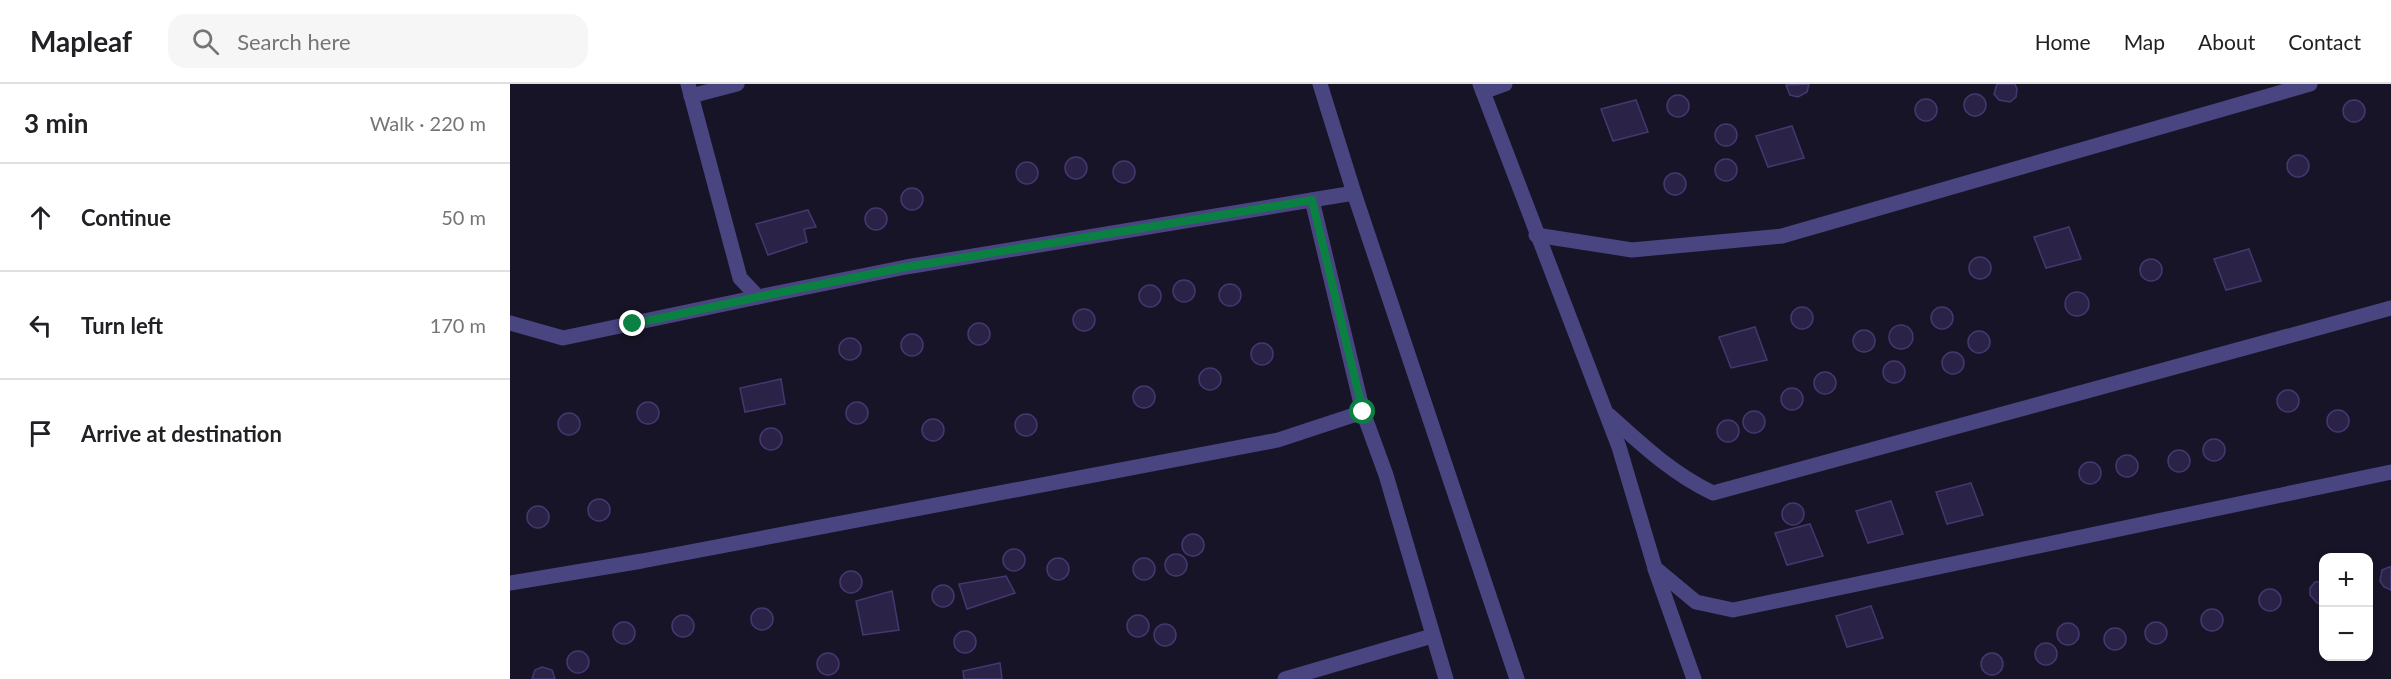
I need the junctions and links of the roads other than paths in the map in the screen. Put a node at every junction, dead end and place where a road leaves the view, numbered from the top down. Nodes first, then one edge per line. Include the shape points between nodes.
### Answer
1 (736, 84) edge
2 (1320, 84) edge
3 (1505, 84) edge
4 (2310, 84) edge
5 (1481, 88) edge
6 (690, 90) edge
7 (1354, 193) junction
8 (1312, 200) junction
9 (1536, 235) junction
10 (758, 297) junction
11 (2391, 308) edge
12 (510, 323) edge
13 (1363, 412) junction
14 (1605, 413) junction
15 (2391, 472) edge
16 (1655, 568) junction
17 (510, 583) edge
18 (1432, 636) junction
19 (1285, 679) edge
20 (1446, 679) edge
21 (1517, 679) edge
22 (1694, 679) edge

1 - 6 street
2 - 7 street
3 - 5 street
4 - 9 street via 1782,236 1632,250
5 - 9 street
6 - 10 street via 740,278
7 - 8 street
7 - 21 street
8 - 10 street via 906,267
8 - 13 street
9 - 14 street
10 - 12 street via 562,338
11 - 14 street via 1713,493 1662,462
13 - 17 street via 1278,440
13 - 18 street via 1386,475
14 - 16 street
15 - 16 street via 1733,610 1696,602
16 - 22 street
18 - 19 street
18 - 20 street

